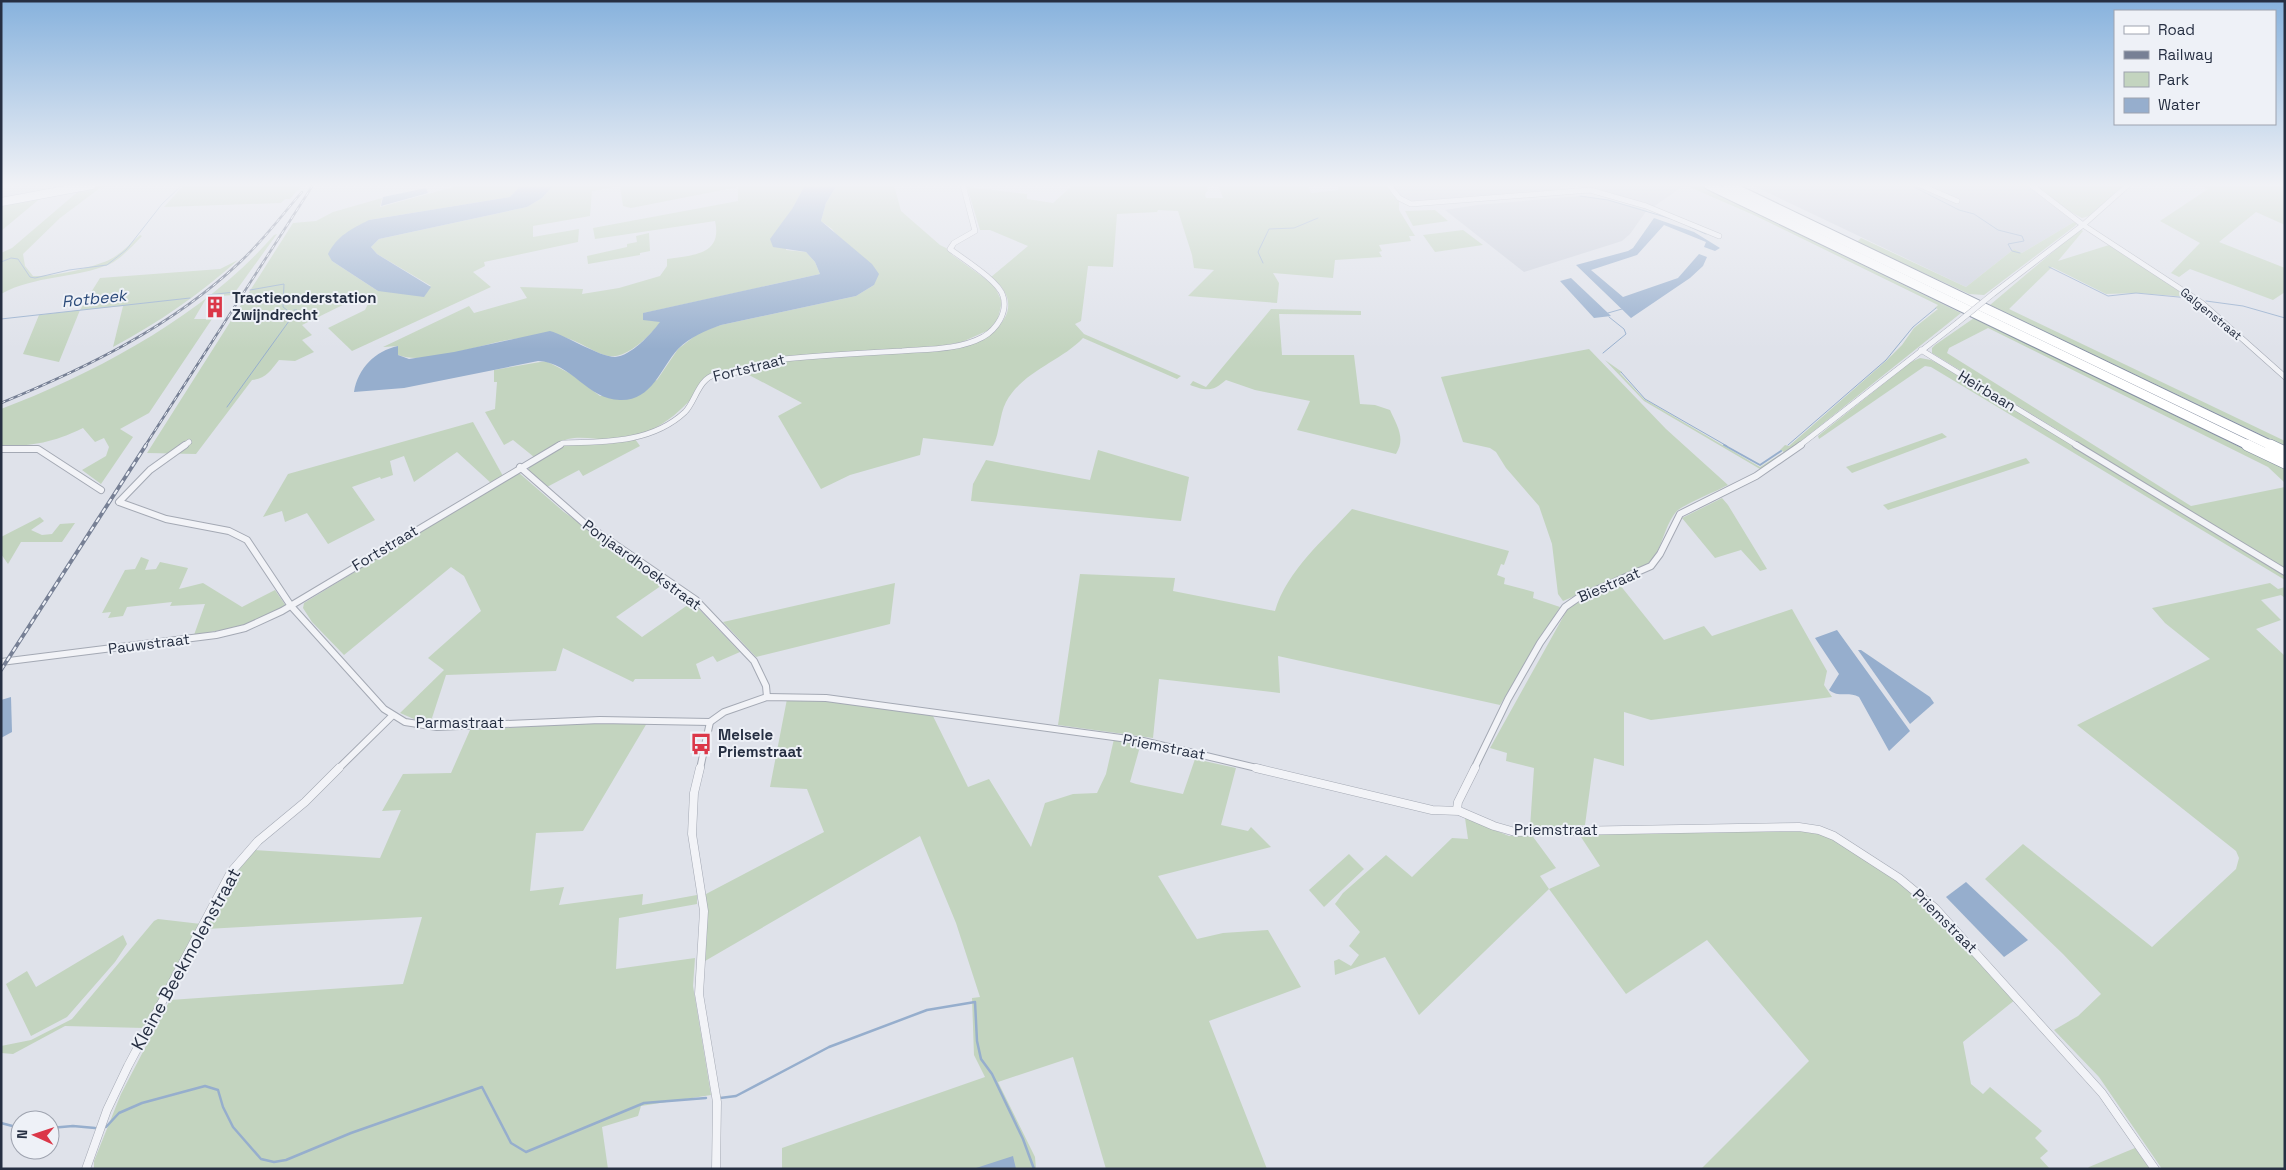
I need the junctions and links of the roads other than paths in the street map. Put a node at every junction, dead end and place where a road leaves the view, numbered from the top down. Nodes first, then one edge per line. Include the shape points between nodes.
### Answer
1 (960, 240) edge
2 (1821, 240) edge
3 (1842, 240) edge
4 (2064, 240) edge
5 (2105, 240) edge
6 (1921, 350) junction
7 (2285, 377) edge
8 (189, 442) dead end
9 (1, 449) edge
10 (2285, 452) edge
11 (2285, 463) edge
12 (520, 468) junction
13 (101, 490) dead end
14 (119, 502) joint
15 (2285, 572) edge
16 (291, 606) junction
17 (1, 662) edge
18 (767, 697) junction
19 (392, 716) junction
20 (710, 722) junction
21 (1457, 809) junction
22 (86, 1169) edge
23 (716, 1169) edge
24 (2155, 1169) edge

1 - 12 street, Fortstraat via 950,249 1001,290 1005,307 1003,316 982,338 953,347 792,358 752,370 712,375 704,380 696,399 685,412 657,430 622,441 568,441
2 - 11 highway
3 - 10 highway
4 - 6 street, bridge
5 - 7 street, Galgenstraat via 2197,300
6 - 15 street, Heirbaan
6 - 21 street, Biestraat via 1777,463 1680,514 1674,520 1658,559 1651,566 1578,598 1565,607 1508,699
8 - 14 street via 150,470
9 - 13 street via 38,449
12 - 16 street, Fortstraat
12 - 18 street, Ponjaardhoekstraat via 584,523 696,600 754,662 766,686
14 - 16 street, Parmastraat via 169,520 238,534 247,540
16 - 17 street, Pauwstraat via 234,631
16 - 19 street, Parmastraat
18 - 20 street via 724,712
18 - 21 street, Priemstraat via 859,701 1143,741 1432,810 1447,812
19 - 20 street, Parmastraat via 420,726 600,720
19 - 22 street, Kleine Beekmolenstraat via 305,802 258,841 231,872 128,1066 107,1110
20 - 23 street via 694,793 692,834 704,911 699,994 717,1102
21 - 24 street, Priemstraat via 1505,830 1529,833 1799,828 1825,832 1915,890 1945,918 2102,1093

